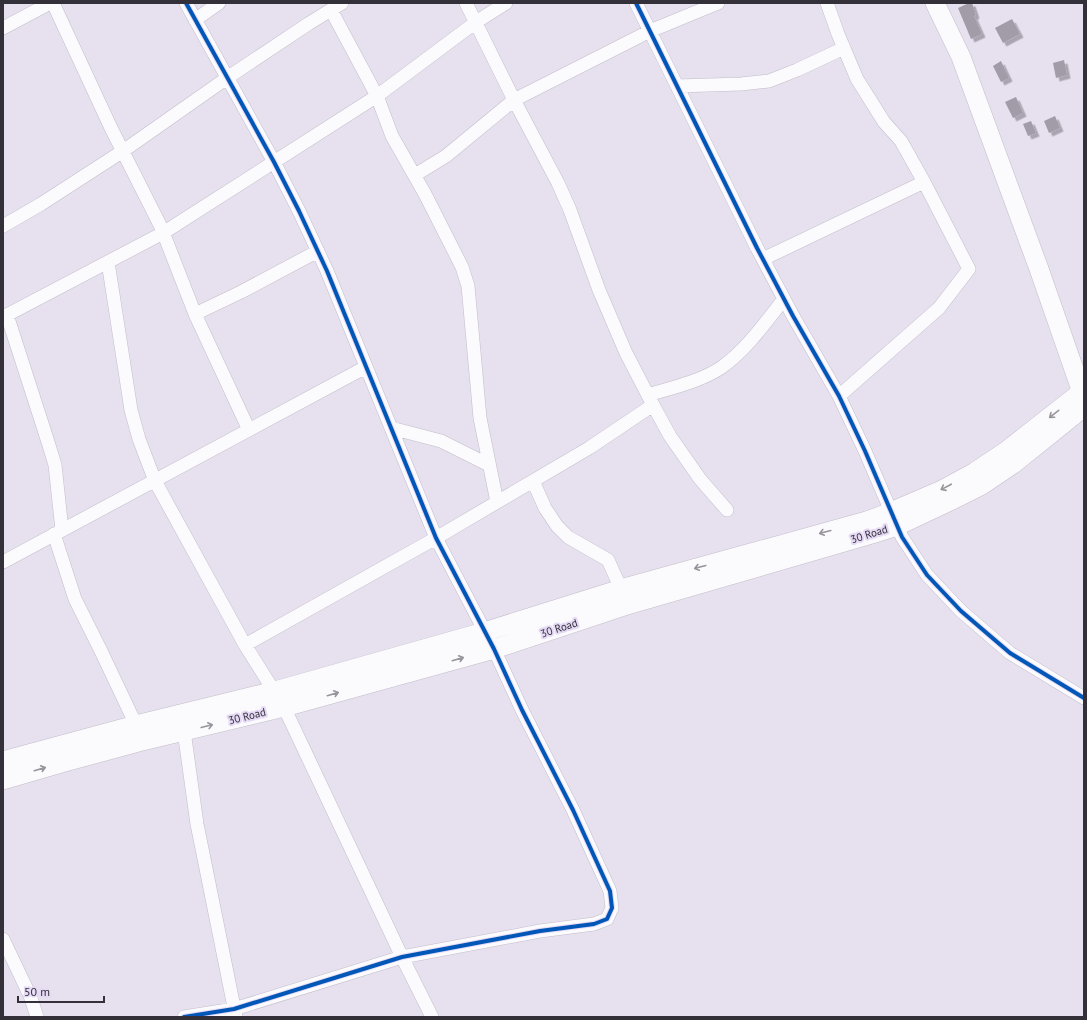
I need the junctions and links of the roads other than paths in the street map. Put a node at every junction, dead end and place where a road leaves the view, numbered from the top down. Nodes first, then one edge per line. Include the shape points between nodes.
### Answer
1 (50, 3) edge
2 (53, 3) edge
3 (186, 3) edge
4 (219, 3) edge
5 (466, 3) edge
6 (506, 3) edge
7 (636, 3) edge
8 (718, 3) edge
9 (827, 3) edge
10 (935, 3) edge
11 (336, 6) edge
12 (195, 20) junction
13 (476, 22) junction
14 (3, 28) edge
15 (650, 31) junction
16 (844, 48) junction
17 (227, 78) junction
18 (677, 86) junction
19 (377, 96) junction
20 (514, 100) junction
21 (123, 151) junction
22 (274, 162) junction
23 (415, 175) junction
24 (924, 182) junction
25 (3, 226) edge
26 (163, 233) junction
27 (318, 251) junction
28 (763, 259) junction
29 (108, 262) junction
30 (784, 299) junction
31 (195, 314) junction
32 (5, 316) edge
33 (366, 367) junction
34 (839, 396) junction
35 (1083, 397) edge
36 (650, 400) junction
37 (391, 428) junction
38 (249, 430) junction
39 (489, 464) junction
40 (154, 480) junction
41 (533, 481) junction
42 (497, 502) junction
43 (727, 510) dead end
44 (894, 519) junction
45 (58, 532) junction
46 (436, 538) junction
47 (3, 562) edge
48 (621, 589) junction
49 (484, 632) junction
50 (245, 645) junction
51 (494, 649) junction
52 (1084, 698) edge
53 (280, 699) junction
54 (136, 725) junction
55 (184, 731) junction
56 (3, 761) edge
57 (3, 780) edge
58 (4, 945) edge
59 (402, 957) junction
60 (235, 1013) edge
61 (37, 1017) edge
62 (184, 1017) edge
63 (432, 1017) edge

1 - 14 street
2 - 21 street
3 - 12 street
4 - 12 street
5 - 13 street
6 - 13 street
7 - 15 street
8 - 15 street
9 - 16 street
10 - 35 main road via 961,57
11 - 17 street
11 - 19 street
12 - 17 street
13 - 19 street
13 - 20 street
15 - 18 street
15 - 20 street
16 - 18 street via 769,81
16 - 24 street via 857,79 884,122 901,141
17 - 21 street
17 - 22 street
18 - 28 street
19 - 22 street
19 - 23 street via 392,136
20 - 23 street via 446,156
20 - 36 street via 558,183 626,354
21 - 25 street
21 - 26 street
22 - 26 street
22 - 27 street
23 - 39 street via 462,267 468,286 480,418
24 - 28 street
24 - 34 street via 969,269 939,308
26 - 29 street
26 - 31 street
27 - 31 street
27 - 33 street
28 - 30 street
29 - 32 street
29 - 40 street via 131,410
30 - 34 street
30 - 36 street via 747,345 721,367
31 - 38 street
32 - 45 street via 54,465
33 - 37 street
33 - 38 street
34 - 44 street
35 - 44 main road, 30 Road via 1013,464 982,485 948,502
36 - 41 street via 589,448
36 - 43 street via 670,436 700,479
37 - 39 street via 440,441
37 - 46 street
38 - 40 street
39 - 42 street
40 - 45 street
40 - 50 street
41 - 42 street
41 - 48 street via 545,508 557,526 568,537 608,560
42 - 46 street
44 -> 48 main road, 30 Road via 867,521
44 - 51 main road, 30 Road via 872,534 624,606
44 - 52 street via 902,537 927,575 962,612 1010,653
45 - 47 street
45 - 54 street via 74,599
46 - 49 street
46 - 50 street
48 - 49 main road, 30 Road
49 - 51 street
49 - 53 main road, 30 Road
50 - 53 street
53 -> 51 main road, 30 Road
51 - 59 street via 610,891 612,908 607,919 594,924 540,931
53 - 54 main road, 30 Road
55 -> 53 main road, 30 Road
53 - 59 street
54 - 56 main road, 30 Road
57 -> 55 main road, 30 Road
55 - 60 street via 197,824
58 - 61 street via 31,998
59 - 60 street
59 - 63 street
60 - 62 street

